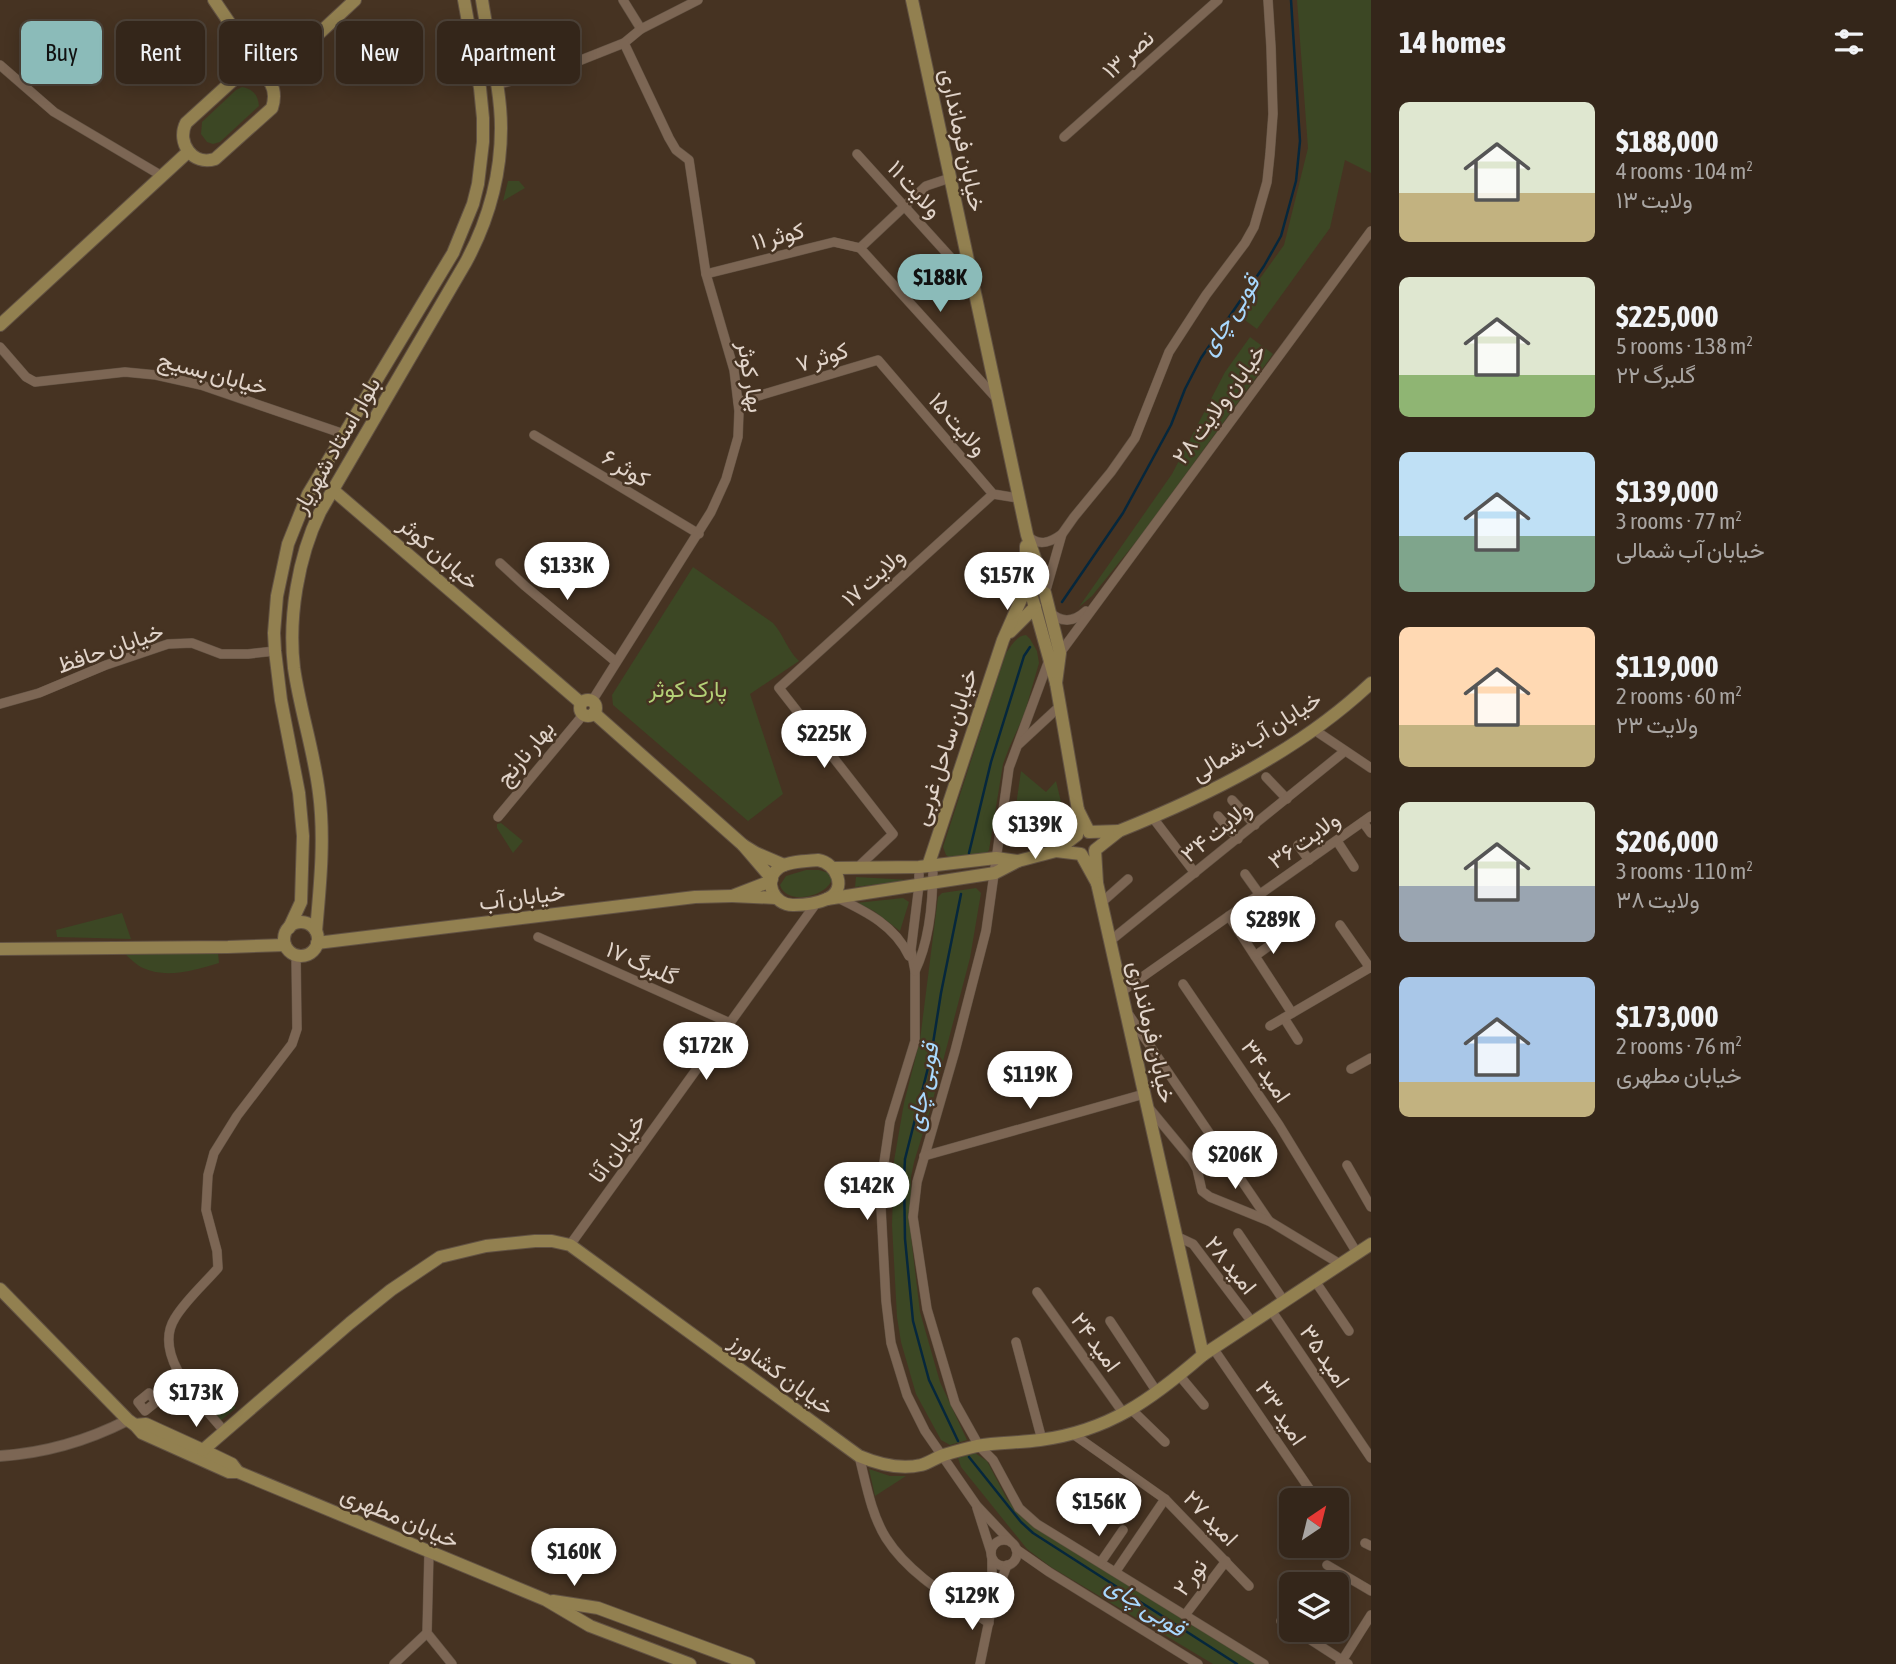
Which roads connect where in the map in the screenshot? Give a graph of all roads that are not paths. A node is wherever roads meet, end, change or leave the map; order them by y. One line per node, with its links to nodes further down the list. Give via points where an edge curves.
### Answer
1 (214, 0): 10 (main road)
2 (355, 0): 11 (main road)
3 (464, 0): 18 (main road, بلوار استاد شهریار)
4 (482, 0): 17 (main road, بلوار استاد شهریار)
5 (623, 0): 12 (street)
6 (698, 0): 12 (street)
7 (912, 0): 23 (main road, خیابان فرمانداری)
8 (1218, 0): 19 (street, نصر ۱۳)
9 (1268, 0): 42 (street, via 1270,155 1254,227 1169,352 1135,438)
10 (228, 21)
11 (322, 29)
12 (641, 29): 13 (street)
13 (624, 43): 17 (street, via 566,66); 27 (street, بهار کوثر, via 668,138 690,160)
14 (0, 65): 22 (street, via 54,112)
15 (228, 84): 20 (main road, via 186,123 182,140)
16 (270, 84): 20 (main road, via 272,108 215,159 198,159)
17 (496, 85): 18 (street); 33 (main road, بلوار استاد شهریار, via 501,128 486,218 475,246)
18 (480, 88): 32 (main road, بلوار استاد شهریار, via 483,142 469,216 453,254)
19 (1063, 137)
20 (188, 152): 22 (main road)
21 (858, 154): 24 (street, ولایت ۱۱)
22 (162, 176): 29 (main road)
23 (950, 178): 24 (street, via 926,186); 28 (main road, خیابان فرمانداری)
24 (905, 206): 26 (street); 28 (street, ولایت ۱۱)
25 (1371, 231): 46 (street, خیابان ولایت ۲۸)
26 (860, 248): 27 (street, کوثر ۱۱, via 834,242); 34 (street)
27 (706, 274): 35 (street, بهار کوثر, via 731,356)
28 (972, 281): 34 (main road, خیابان فرمانداری)
29 (0, 325)
30 (0, 347): 36 (street, خیابان بسیج, via 36,382 125,373 156,375 201,385)
31 (878, 360): 35 (street, کوثر ۷); 39 (street, ولایت ۱۵)
32 (381, 373): 33 (street); 36 (main road, بلوار استاد شهریار)
33 (397, 382): 38 (main road, بلوار استاد شهریار)
34 (998, 400): 40 (main road, خیابان فرمانداری)
35 (738, 402): 41 (street, بهار کوثر, via 735,452)
36 (344, 434): 50 (main road, بلوار استاد شهریار, via 308,495 288,544 276,606)
37 (534, 435): 41 (street, کوثر ۶)
38 (333, 490): 49 (main road, بلوار استاد شهریار, via 303,555); 56 (main road, خیابان کوثر)
39 (993, 494): 40 (street); 86 (street, ولایت ۱۷, via 779,688 893,834)
40 (1018, 498): 43 (main road, خیابان فرمانداری)
41 (699, 534): 52 (street, بهار کوثر)
42 (1062, 534): 43 (street, via 1040,543); 45 (street)
43 (1027, 535): 45 (main road, خیابان فرمانداری)
44 (500, 563): 52 (street)
45 (1036, 592): 47 (main road, خیابان فرمانداری); 48 (main road, خیابان ساحل غربی); 48 (main road, خیابان ساحل غربی); 51 (main road, خیابان فرمانداری)
46 (1097, 601): 47 (street, خیابان ولایت ۲۸, via 1070,620 1058,619); 51 (street, خیابان ولایت ۲۸)
47 (1049, 611): 51 (main road, خیابان فرمانداری)
48 (1003, 640): 83 (main road, خیابان ساحل غربی)
49 (293, 647): 50 (street); 103 (main road, بلوار استاد شهریار, via 319,793 322,840)
50 (275, 651): 54 (street, خیابان حافظ, via 221,654 192,643 168,645); 102 (main road, بلوار استاد شهریار, via 303,836 301,902)
51 (1055, 656): 55 (main road, خیابان فرمانداری); 58 (street, خیابان ولایت ۲۸)
52 (616, 662): 56 (street, بهار کوثر)
53 (1371, 682): 57 (main road, خیابان آب شمالی)
54 (0, 704)
55 (1060, 706): 58 (street); 70 (main road, خیابان فرمانداری)
56 (588, 708): 65 (street, بهار نارنج); 74 (main road, خیابان کوثر)
57 (1313, 729): 59 (street); 66 (main road, خیابان آب شمالی, via 1255,767)
58 (1017, 745): 79 (street, خیابان ولایت ۲۸, via 1009,768)
59 (1345, 751): 60 (street); 62 (street, ولایت ۳۴)
60 (1371, 768)
61 (1266, 776): 62 (street)
62 (1287, 799): 68 (street, ولایت ۳۴)
63 (1232, 800): 68 (street)
64 (1218, 816): 72 (street)
65 (498, 817)
66 (1153, 818): 69 (main road, خیابان آب شمالی); 88 (street)
67 (1367, 819): 71 (street); 73 (street, ولایت ۳۶)
68 (1255, 825): 72 (street, ولایت ۳۴)
69 (1119, 831): 70 (main road, خیابان آب شمالی); 76 (main road, خیابان آب شمالی)
70 (1083, 834): 76 (main road, via 1094,835); 77 (main road); 78 (main road, via 1074,846)
71 (1371, 834)
72 (1238, 839): 88 (street, ولایت ۳۴)
73 (1336, 841): 80 (street, ولایت ۳۶); 84 (street)
74 (743, 845): 82 (main road, خیابان کوثر); 91 (main road, خیابان کوثر)
75 (1298, 845): 80 (street)
76 (1095, 850): 78 (main road); 92 (main road, خیابان فرمانداری)
77 (1056, 851): 78 (main road); 81 (main road)
78 (1081, 855): 92 (main road, خیابان فرمانداری)
79 (996, 858): 81 (main road); 83 (main road); 87 (street, خیابان ولایت ۲۸)
80 (1309, 860): 95 (street, ولایت ۳۶)
81 (1018, 861): 87 (main road)
82 (784, 865): 85 (main road, via 818,860); 91 (main road)
83 (927, 866): 86 (main road); 93 (street); 94 (street)
84 (1354, 867)
85 (835, 868): 86 (main road); 98 (main road, via 839,882)
86 (857, 868)
87 (995, 873): 93 (main road); 123 (street, خیابان ولایت ۲۸, via 986,930)
88 (1195, 873): 106 (street, ولایت ۳۴)
89 (1245, 874): 95 (street)
90 (1128, 879): 99 (street)
91 (771, 880): 96 (main road, خیابان آب); 97 (main road)
92 (1097, 883): 99 (main road, خیابان فرمانداری)
93 (933, 884): 94 (main road); 112 (street, via 923,954)
94 (919, 885): 98 (main road); 112 (street, via 911,950)
95 (1260, 895): 100 (street, ولایت ۳۶)
96 (733, 896): 97 (main road, خیابان آب); 103 (main road, خیابان آب)
97 (776, 898): 98 (main road, via 787,905)
98 (827, 899): 112 (street, via 871,916 891,930); 117 (street, خیابان آنا)
99 (1101, 903): 106 (main road, خیابان فرمانداری)
100 (1229, 916): 110 (street); 114 (street, ولایت ۳۶)
101 (1340, 925): 111 (street)
102 (289, 928): 103 (main road, via 303,923 312,927); 107 (main road)
103 (316, 937): 109 (main road, via 312,952)
104 (538, 937): 117 (street, گلبرگ ۱۷)
105 (1280, 938): 110 (street)
106 (1110, 941): 114 (main road, خیابان فرمانداری)
107 (285, 945): 108 (main road); 109 (main road)
108 (0, 949)
109 (296, 956): 144 (street, via 297,1029 292,1044 236,1116 211,1161 206,1210 218,1268 174,1318 170,1330 171,1354)
110 (1255, 956): 116 (street)
111 (1370, 968): 116 (street)
112 (915, 971): 156 (street, via 915,1041 890,1122 882,1176 886,1301 891,1343 907,1395)
113 (1183, 984): 131 (street, امید ۳۴, via 1279,1125)
114 (1121, 992): 115 (main road, خیابان فرمانداری)
115 (1126, 1011): 122 (main road, خیابان فرمانداری); 126 (street)
116 (1288, 1015): 118 (street); 119 (street)
117 (730, 1023): 130 (street, خیابان آنا)
118 (1270, 1026)
119 (1298, 1040)
120 (1371, 1058): 121 (street)
121 (1352, 1069)
122 (1145, 1099): 123 (street); 126 (street, via 1192,1160 1202,1191); 128 (main road, خیابان فرمانداری)
123 (925, 1156): 154 (street, خیابان ولایت ۲۸, via 913,1217 927,1309 955,1403)
124 (1347, 1166): 125 (street)
125 (1371, 1207)
126 (1269, 1221): 132 (street)
127 (1238, 1233): 136 (street)
128 (1176, 1236): 139 (street, امید ۲۸, via 1193,1244); 142 (main road, خیابان فرمانداری)
129 (1371, 1244): 131 (main road, خیابان کشاورز)
130 (570, 1245): 150 (main road, خیابان کشاورز, via 535,1241 440,1257 349,1323); 158 (main road, خیابان کشاورز)
131 (1357, 1253): 132 (main road, خیابان کشاورز)
132 (1340, 1264): 133 (main road, خیابان کشاورز)
133 (1315, 1281): 136 (main road, خیابان کشاورز); 140 (street)
134 (0, 1289): 149 (main road, خیابان مطهری)
135 (1037, 1292): 148 (street, امید ۲۴)
136 (1284, 1301): 137 (main road, خیابان کشاورز)
137 (1271, 1310): 139 (main road, خیابان کشاورز); 159 (street, امید ۳۵)
138 (1110, 1321): 145 (street)
139 (1252, 1322): 142 (main road, خیابان کشاورز)
140 (1349, 1331)
141 (1016, 1342): 152 (street)
142 (1208, 1351): 143 (main road, خیابان کشاورز); 161 (street, امید ۳۳)
143 (1180, 1375): 145 (main road, خیابان کشاورز); 147 (street)
144 (184, 1382): 146 (street); 150 (street)
145 (1157, 1392): 148 (main road, خیابان کشاورز)
146 (156, 1402)
147 (1204, 1405)
148 (1128, 1412): 151 (main road, خیابان کشاورز); 153 (street, امید ۲۴)
149 (132, 1422): 155 (main road, خیابان مطهری); 157 (street, via 80,1442); 160 (main road, خیابان مطهری, via 142,1433)
150 (224, 1431): 155 (main road, خیابان کشاورز)
151 (1073, 1434): 152 (main road, خیابان کشاورز); 162 (street, امید ۲۷)
152 (1042, 1440): 154 (main road, خیابان کشاورز)
153 (1165, 1441)
154 (979, 1446): 156 (main road, خیابان کشاورز); 169 (street, خیابان ولایت ۲۸, via 993,1460 1019,1508)
155 (203, 1450): 160 (main road, خیابان مطهری, via 232,1464)
156 (943, 1455): 158 (main road, خیابان کشاورز, via 906,1467); 163 (street)
157 (0, 1456)
158 (859, 1456): 180 (street, via 885,1536 903,1560)
159 (1371, 1458)
160 (237, 1472): 166 (main road, خیابان مطهری)
161 (1308, 1488)
162 (1166, 1499): 168 (street, امید ۲۷); 172 (street)
163 (977, 1506): 165 (street); 167 (street)
164 (1122, 1530): 169 (street)
165 (1014, 1545): 167 (street, via 1004,1539 996,1542); 170 (street, via 1017,1553); 190 (street, via 1049,1572)
166 (429, 1552): 175 (main road, خیابان مطهری); 182 (street)
167 (992, 1555): 170 (street, via 1000,1565); 176 (street)
168 (1226, 1561): 173 (street, امید ۲۷); 178 (street, نور ۲)
169 (1101, 1562): 172 (street, خیابان ولایت ۲۸)
170 (1007, 1565): 176 (street)
171 (1327, 1565): 174 (street)
172 (1115, 1572): 178 (street, خیابان ولایت ۲۸)
173 (1249, 1586)
174 (1371, 1591)
175 (546, 1601): 177 (main road); 181 (main road)
176 (992, 1606): 180 (street)
177 (608, 1611): 181 (main road, via 595,1619); 188 (main road)
178 (1185, 1615): 191 (street, خیابان ولایت ۲۸)
179 (1371, 1615): 184 (street)
180 (989, 1623): 189 (street)
181 (601, 1630): 187 (main road)
182 (428, 1633): 185 (street); 186 (street)
183 (1313, 1642): 184 (street)
184 (1343, 1663)
185 (394, 1664)
186 (452, 1664)
187 (690, 1664)
188 (749, 1664)
189 (981, 1664)
190 (1198, 1664)
191 (1264, 1664)

